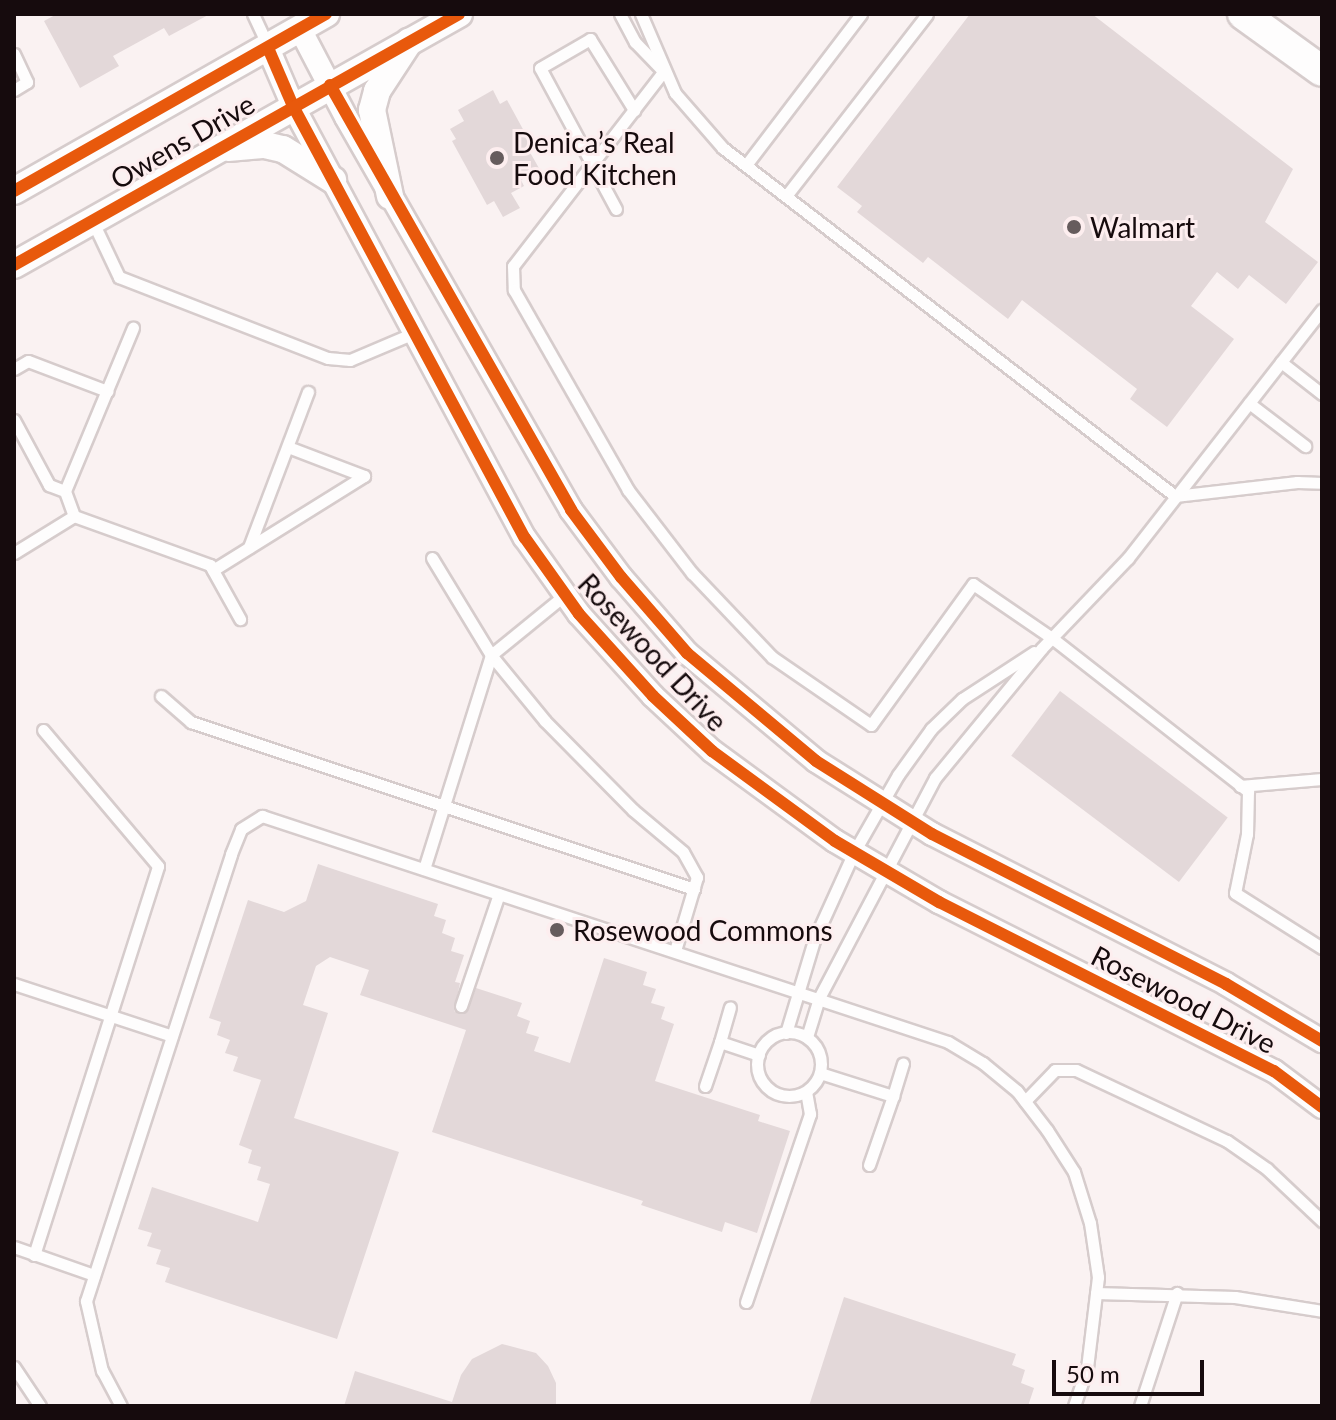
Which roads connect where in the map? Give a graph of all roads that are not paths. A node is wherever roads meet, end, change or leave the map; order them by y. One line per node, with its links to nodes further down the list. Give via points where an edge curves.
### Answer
1 (253, 14): 11 (lane)
2 (326, 14): 9 (street, Owens Drive)
3 (459, 14): 10 (street, Owens Drive)
4 (620, 14): 14 (lane, via 640,50)
5 (641, 14): 14 (lane)
6 (861, 14): 20 (lane)
7 (927, 14): 25 (lane)
8 (1243, 14): 13 (main road)
9 (295, 21): 11 (street, Owens Drive); 15 (street, Rosewood Drive)
10 (409, 42): 15 (street, Owens Drive); 24 (street, via 377,91 372,110)
11 (268, 48): 17 (street, Rosewood Drive); 23 (street, Owens Drive)
12 (14, 54): 16 (lane, via 27,82)
13 (1322, 71)
14 (663, 72): 18 (lane); 20 (lane, via 696,121)
15 (330, 85): 17 (street, Owens Drive); 24 (street, Rosewood Drive)
16 (14, 90)
17 (293, 106): 19 (street, Owens Drive); 22 (street, Rosewood Drive)
18 (634, 110): 21 (lane); 21 (lane, via 590,39 540,68)
19 (216, 149): 22 (street, via 283,149); 27 (street, Owens Drive)
20 (746, 165): 25 (lane)
21 (590, 167): 26 (lane); 51 (lane, via 513,266 514,290 628,490 692,573 772,657 871,725 973,584)
22 (333, 180): 31 (street, Rosewood Drive)
23 (14, 191)
24 (390, 196): 58 (street, Rosewood Drive, via 571,510 621,577 687,653 748,707 816,761)
25 (786, 196): 43 (lane)
26 (616, 209)
27 (92, 220): 28 (street, Owens Drive); 31 (lane, via 119,277 328,358 350,360)
28 (14, 265)
29 (1320, 316): 32 (lane)
30 (133, 328): 34 (lane)
31 (414, 333): 49 (street, Rosewood Drive, via 525,538)
32 (1281, 362): 36 (lane); 37 (lane)
33 (14, 369): 34 (lane, via 28,361)
34 (107, 391): 42 (lane)
35 (308, 392): 40 (lane)
36 (1322, 394)
37 (1249, 403): 39 (lane); 43 (lane)
38 (14, 420): 42 (lane, via 49,485)
39 (1305, 446)
40 (288, 447): 45 (lane); 45 (lane, via 364,476)
41 (1322, 483): 43 (lane)
42 (65, 491): 44 (lane)
43 (1175, 496): 51 (lane, via 1108,581)
44 (74, 516): 46 (lane); 48 (lane)
45 (249, 548): 48 (lane)
46 (14, 553)
47 (432, 558): 53 (lane)
48 (213, 570): 50 (lane)
49 (566, 594): 53 (lane); 61 (street, Rosewood Drive, via 609,649 712,751)
50 (240, 619)
51 (1052, 638): 52 (lane); 57 (lane)
52 (1042, 648): 58 (lane, via 962,699 931,729); 60 (lane, via 958,747)
53 (491, 655): 59 (lane); 64 (lane, via 545,721 683,852 697,877)
54 (161, 696): 59 (lane, via 191,722)
55 (43, 730): 73 (lane, via 158,866)
56 (1322, 779): 57 (lane)
57 (1240, 786): 66 (lane, via 1248,791 1247,834 1235,893)
58 (883, 803): 60 (street, Rosewood Drive); 61 (lane)
59 (443, 808): 62 (lane); 64 (lane)
60 (912, 821): 63 (lane); 77 (street, Rosewood Drive, via 1226,984)
61 (854, 852): 63 (street, Rosewood Drive); 69 (lane, via 814,940)
62 (424, 869): 65 (lane); 75 (lane, via 262,816 241,829)
63 (885, 872): 70 (lane); 86 (street, Rosewood Drive, via 1274,1071)
64 (694, 889): 67 (lane)
65 (499, 894): 67 (lane); 71 (lane)
66 (1322, 948)
67 (675, 951): 69 (lane)
68 (14, 984): 73 (lane)
69 (800, 992): 70 (lane); 74 (lane)
70 (819, 998): 76 (lane); 85 (lane, via 948,1042 983,1063)
71 (461, 1006)
72 (730, 1007): 78 (lane)
73 (111, 1016): 75 (lane); 90 (lane)
74 (786, 1033): 76 (lane); 79 (lane, via 770,1039)
75 (172, 1036): 91 (lane)
76 (807, 1037): 81 (lane, via 821,1059)
77 (1322, 1041)
78 (720, 1042): 79 (lane); 82 (lane)
79 (759, 1055): 83 (lane, via 759,1072 772,1091 783,1096)
80 (903, 1063): 84 (lane)
81 (820, 1073): 83 (lane); 84 (lane)
82 (705, 1086)
83 (806, 1092): 94 (lane, via 810,1114)
84 (893, 1096): 87 (lane)
85 (1025, 1101): 88 (lane, via 1055,1070 1076,1070 1227,1141 1267,1169); 92 (lane, via 1074,1172 1090,1223)
86 (1318, 1101)
87 (869, 1165)
88 (1322, 1221)
89 (14, 1247): 90 (lane)
90 (34, 1255): 91 (lane)
91 (94, 1275): 98 (lane, via 86,1301 102,1371)
92 (1096, 1293): 93 (lane); 99 (lane, via 1087,1368)
93 (1177, 1293): 95 (lane); 100 (lane)
94 (746, 1302)
95 (1322, 1311)
96 (14, 1367): 97 (lane)
97 (40, 1406)
98 (121, 1406)
99 (1074, 1406)
100 (1140, 1406)

